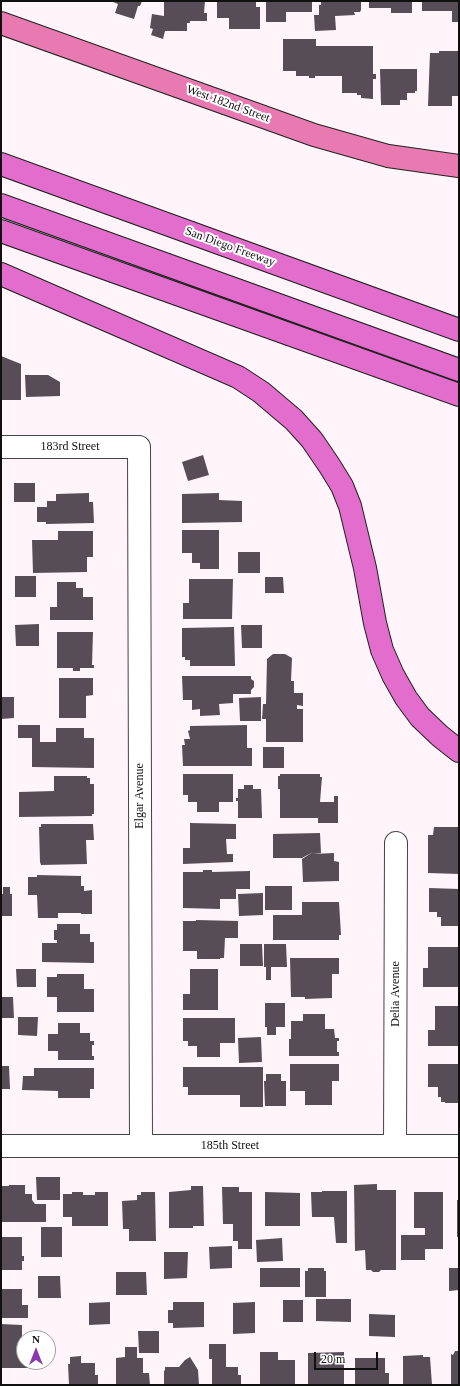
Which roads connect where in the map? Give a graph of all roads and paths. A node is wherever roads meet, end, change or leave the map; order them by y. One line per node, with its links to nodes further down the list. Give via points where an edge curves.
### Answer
1 (1, 23): 3 (main road, West 182nd Street, via 314,135 388,156)
2 (1, 164): 8 (highway, San Diego Freeway)
3 (459, 166)
4 (1, 190): 9 (highway)
5 (1, 205): 10 (highway)
6 (1, 231): 11 (highway)
7 (1, 274): 14 (highway, via 238,377 261,392 294,420 330,465 350,506 375,623 382,650 393,674 420,717)
8 (459, 330)
9 (459, 354)
10 (459, 370)
11 (459, 395)
12 (1, 447): 13 (street, 183rd Street)
13 (140, 447): 17 (street, Elgar Avenue)
14 (459, 751)
15 (396, 843): 18 (street, Delia Avenue)
16 (1, 1146): 17 (street, 185th Street)
17 (141, 1146): 18 (street, 185th Street)
18 (395, 1146): 19 (street, 185th Street)
19 (459, 1146)

